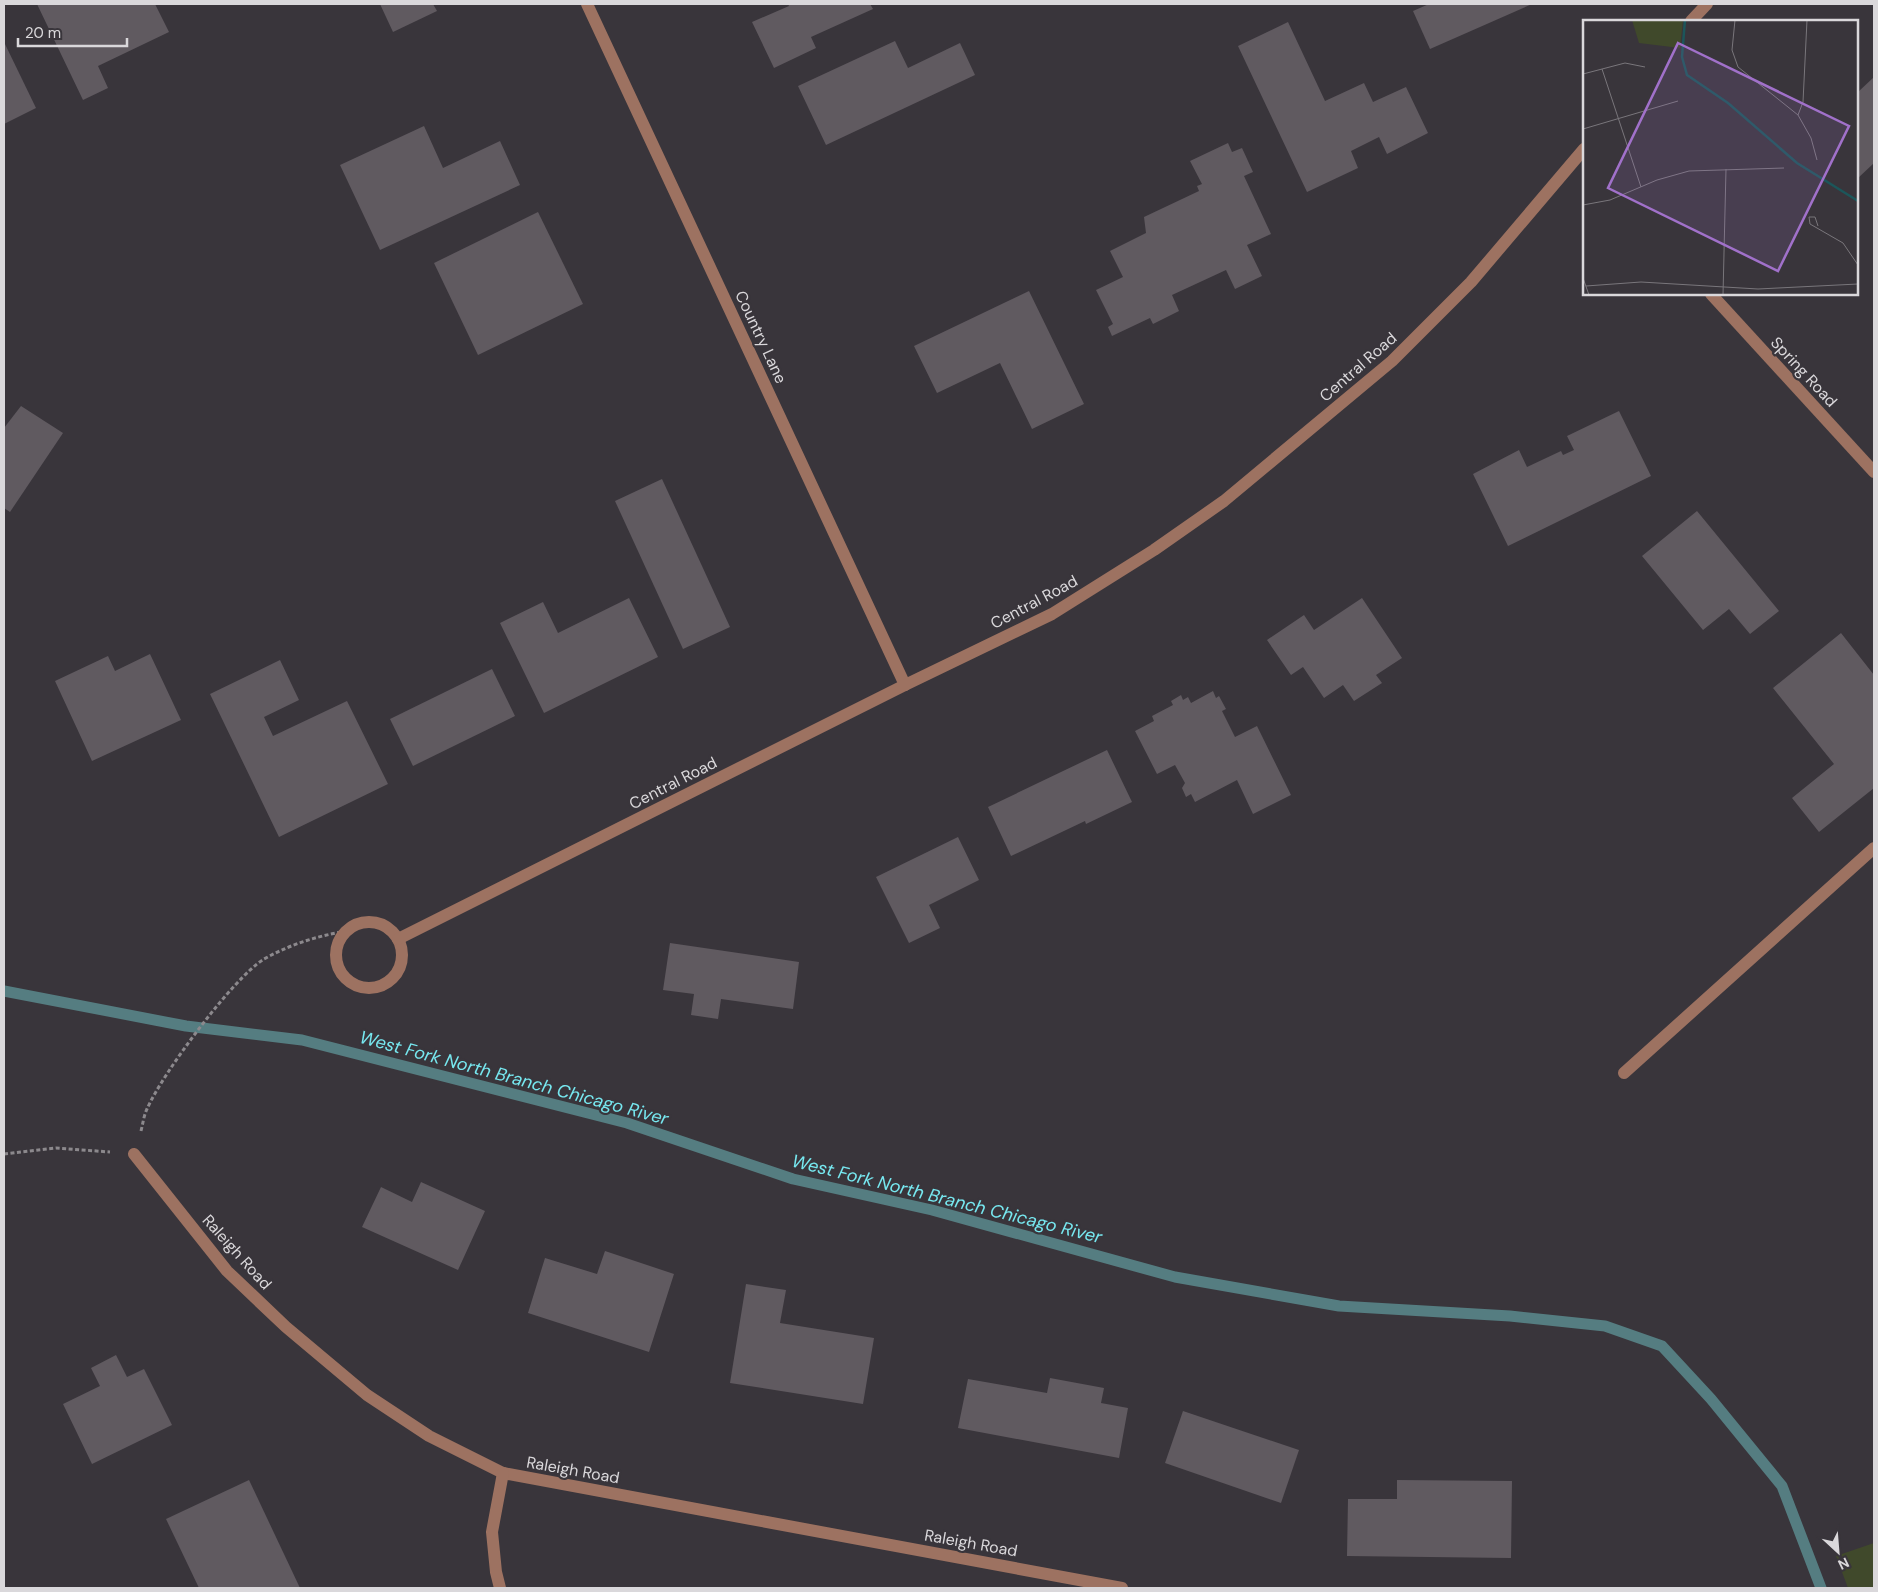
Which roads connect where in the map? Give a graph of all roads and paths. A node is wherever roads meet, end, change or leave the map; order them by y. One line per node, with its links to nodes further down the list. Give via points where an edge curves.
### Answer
1 (587, 4): 7 (street, Country Lane)
2 (1707, 4): 3 (street)
3 (1692, 20)
4 (1583, 153): 7 (street, Central Road, via 1471,282 1392,361 1224,501 1154,550 1052,614)
5 (1711, 295): 6 (street, Spring Road)
6 (1874, 472)
7 (905, 684): 10 (street, Central Road)
8 (1874, 848): 11 (street)
9 (347, 931): 10 (street, via 364,922 374,922 392,931); 10 (street, via 337,951 341,972 349,981 370,988 391,980 398,971 402,960); 13 (path, via 296,943 263,960 240,978 168,1072 147,1109)
10 (398, 939)
11 (1624, 1074)
12 (4, 1154): 13 (path, via 56,1148)
13 (134, 1154): 14 (street, Raleigh Road, via 227,1271 286,1327 367,1395 429,1436)
14 (504, 1473): 15 (street, via 492,1532); 16 (street, Raleigh Road)
15 (500, 1588)
16 (1122, 1588)

